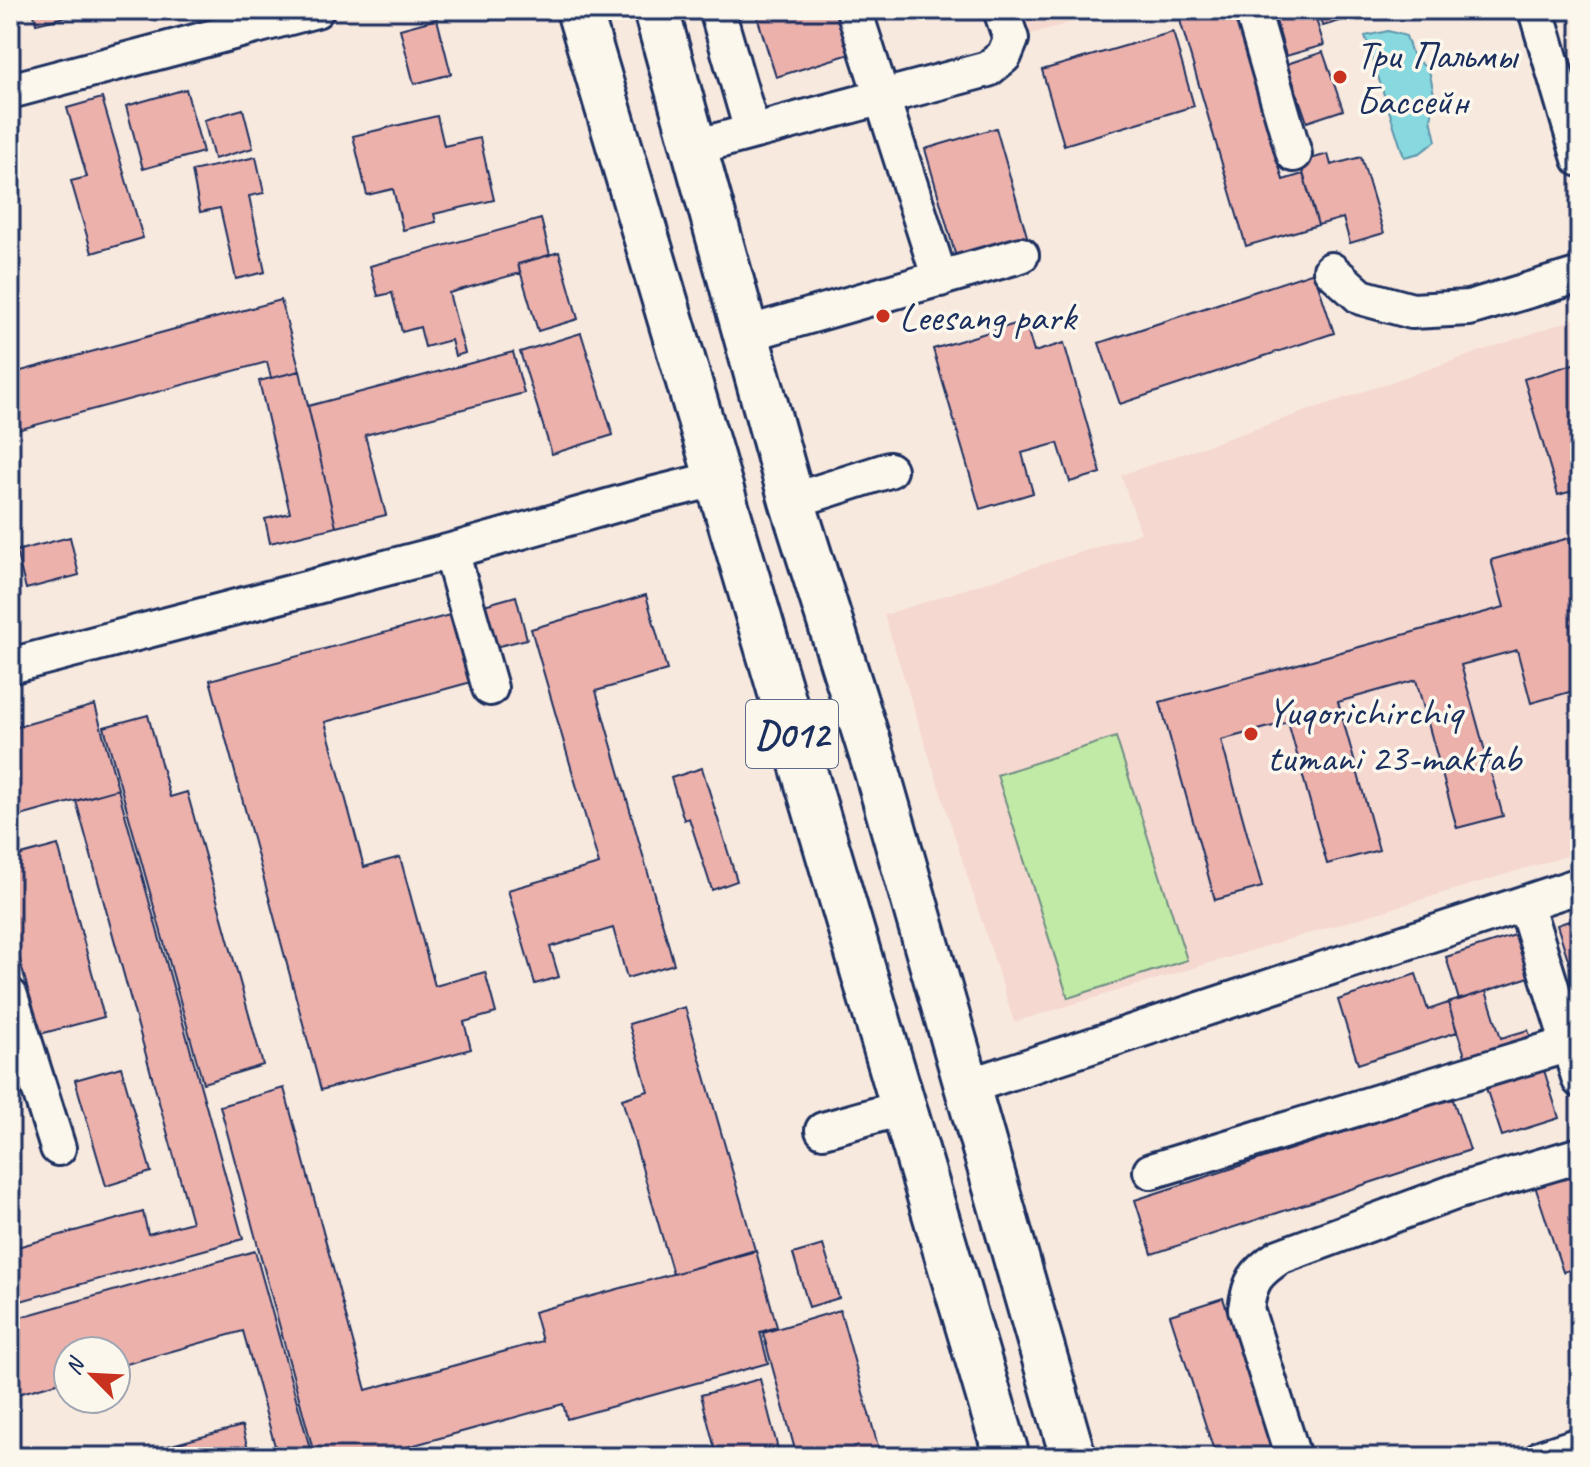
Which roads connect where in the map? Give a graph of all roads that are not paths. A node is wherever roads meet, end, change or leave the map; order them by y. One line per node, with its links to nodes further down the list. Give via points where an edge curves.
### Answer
1 (316, 10): 9 (street)
2 (579, 10): 22 (highway, D012)
3 (656, 10): 13 (highway, D012)
4 (717, 10): 12 (street)
5 (854, 10): 11 (street)
6 (1001, 10): 11 (street, via 1011,39 1004,56 988,69)
7 (1254, 10): 14 (street)
8 (1536, 10): 15 (street)
9 (248, 19): 10 (street)
10 (10, 91)
11 (880, 97): 12 (street); 19 (street)
12 (752, 131): 13 (street)
13 (695, 147): 20 (highway, D012)
14 (1294, 154)
15 (1580, 159)
16 (1021, 255): 19 (street)
17 (1331, 270): 18 (street, via 1361,297 1412,311 1469,308)
18 (1580, 275)
19 (940, 279): 20 (street)
20 (746, 334): 23 (highway, D012)
21 (889, 470): 23 (street)
22 (716, 479): 24 (street); 33 (highway, D012)
23 (792, 501): 32 (highway, D012, via 877,771)
24 (451, 551): 25 (street); 26 (street)
25 (10, 666)
26 (490, 688)
27 (1580, 885): 28 (street)
28 (1525, 903): 30 (street); 32 (street)
29 (10, 996): 35 (street)
30 (1569, 1044): 31 (street); 37 (street)
31 (1580, 1080)
32 (966, 1087): 33 (highway); 40 (highway, D012)
33 (905, 1107): 34 (street); 39 (highway, D012)
34 (823, 1130)
35 (58, 1148)
36 (1580, 1155): 41 (street, via 1455,1192 1279,1257 1261,1269 1249,1288 1246,1309)
37 (1151, 1171)
38 (1580, 1445): 42 (street)
39 (1007, 1457)
40 (1073, 1457)
41 (1293, 1457)
42 (1543, 1457)

